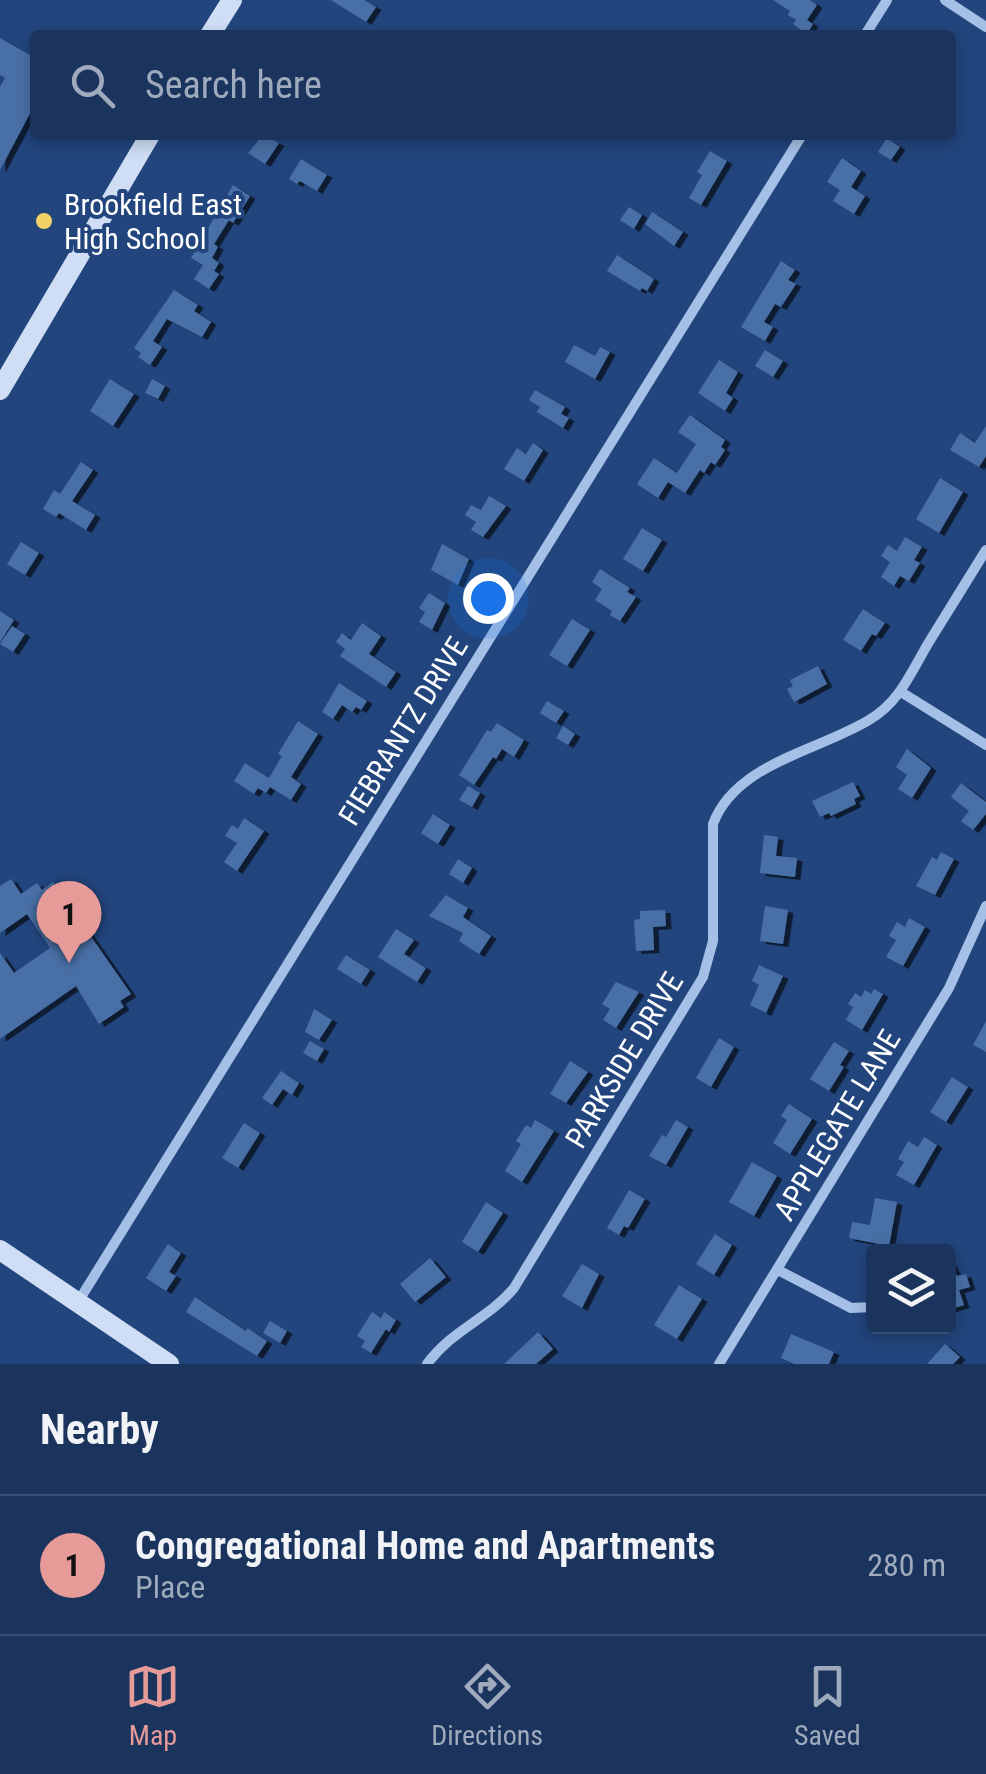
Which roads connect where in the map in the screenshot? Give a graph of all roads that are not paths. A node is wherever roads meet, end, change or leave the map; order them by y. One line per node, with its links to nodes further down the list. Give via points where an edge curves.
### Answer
1 (232, 0): 5 (street)
2 (887, 0): 6 (street)
3 (945, 0): 4 (street)
4 (986, 28)
5 (213, 30)
6 (869, 30)
7 (147, 140): 9 (street)
8 (799, 140): 16 (street, FIEBRANTZ DRIVE)
9 (0, 390)
10 (986, 550): 11 (street, PARKSIDE DRIVE)
11 (901, 692): 12 (street); 19 (street, PARKSIDE DRIVE, via 862,724 739,785 718,811 713,941 703,977 514,1288)
12 (986, 745)
13 (986, 906): 15 (street, APPLEGATE LANE, via 949,988)
14 (0, 1250): 16 (street)
15 (778, 1270): 17 (street, via 851,1308); 20 (street, APPLEGATE LANE)
16 (77, 1302): 18 (street)
17 (866, 1308)
18 (169, 1364)
19 (427, 1364)
20 (719, 1364)

